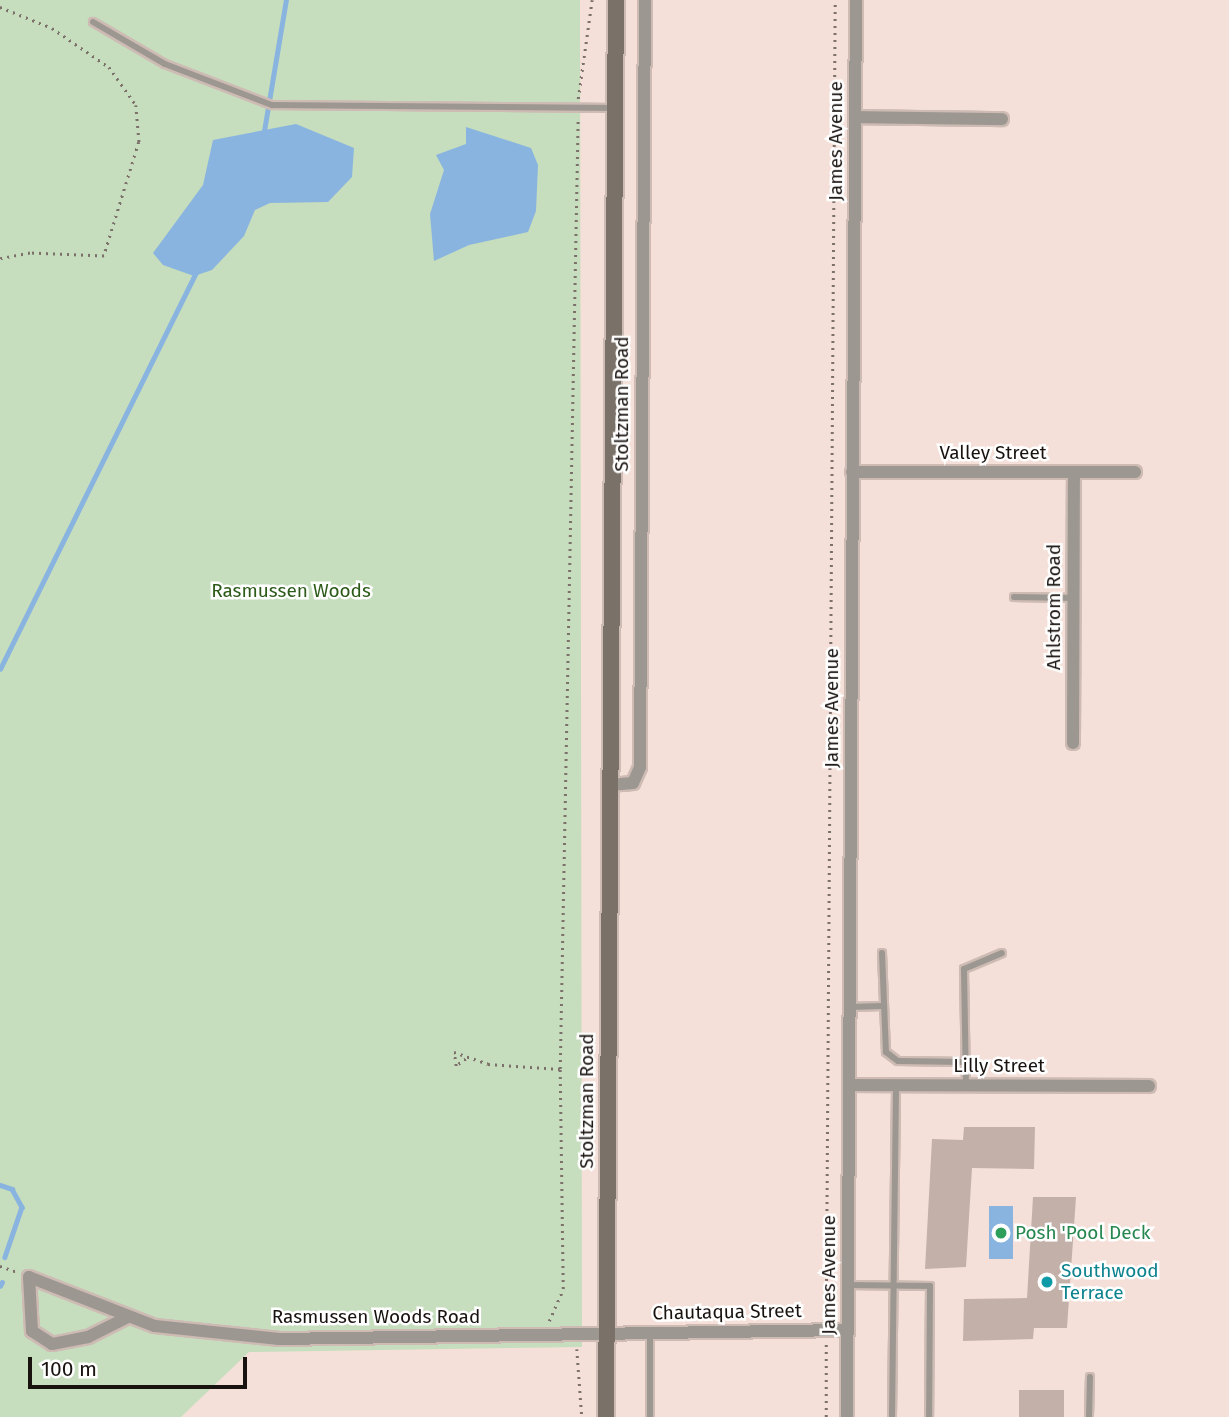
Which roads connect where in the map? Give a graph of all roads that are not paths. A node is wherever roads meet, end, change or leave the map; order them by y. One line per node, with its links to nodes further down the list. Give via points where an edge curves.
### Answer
1 (616, 0): 5 (street, Stoltzman Road)
2 (645, 0): 14 (street, Stoltzman Road, via 640,767 633,783)
3 (856, 0): 6 (street, James Avenue)
4 (93, 22): 5 (lane, via 165,64 272,105)
5 (616, 108): 14 (street, Stoltzman Road)
6 (855, 117): 7 (street); 8 (street, James Avenue)
7 (1002, 119)
8 (852, 472): 9 (street, Valley Street); 18 (street, James Avenue)
9 (1074, 472): 10 (street, Valley Street); 12 (street, Ahlstrom Road)
10 (1135, 472)
11 (1014, 597): 12 (lane)
12 (1074, 598): 13 (street, Ahlstrom Road)
13 (1073, 743)
14 (610, 785): 28 (street, Stoltzman Road)
15 (882, 953): 17 (lane)
16 (1002, 953): 19 (lane, via 964,969)
17 (882, 1006): 18 (lane); 19 (lane, via 891,1057)
18 (850, 1007): 20 (street, James Avenue)
19 (965, 1062): 22 (lane)
20 (849, 1085): 21 (street, Lilly Street); 24 (street, James Avenue)
21 (896, 1085): 22 (street, Lilly Street); 25 (lane)
22 (966, 1085): 23 (street, Lilly Street)
23 (1149, 1086)
24 (848, 1285): 25 (lane); 27 (street, James Avenue)
25 (894, 1286): 34 (lane); 35 (lane, via 930,1286)
26 (128, 1317): 26 (street, Rasmussen Woods Road, via 29,1277 32,1331 52,1344 88,1337); 28 (street, Rasmussen Woods Road, via 155,1326 279,1339)
27 (848, 1330): 29 (street, Chautaqua Street); 33 (street, James Avenue)
28 (607, 1333): 29 (street, Chautaqua Street); 31 (street, Stoltzman Road)
29 (650, 1333): 32 (lane)
30 (1090, 1377): 36 (lane)
31 (606, 1417)
32 (650, 1417)
33 (847, 1417)
34 (892, 1417)
35 (929, 1417)
36 (1089, 1417)

